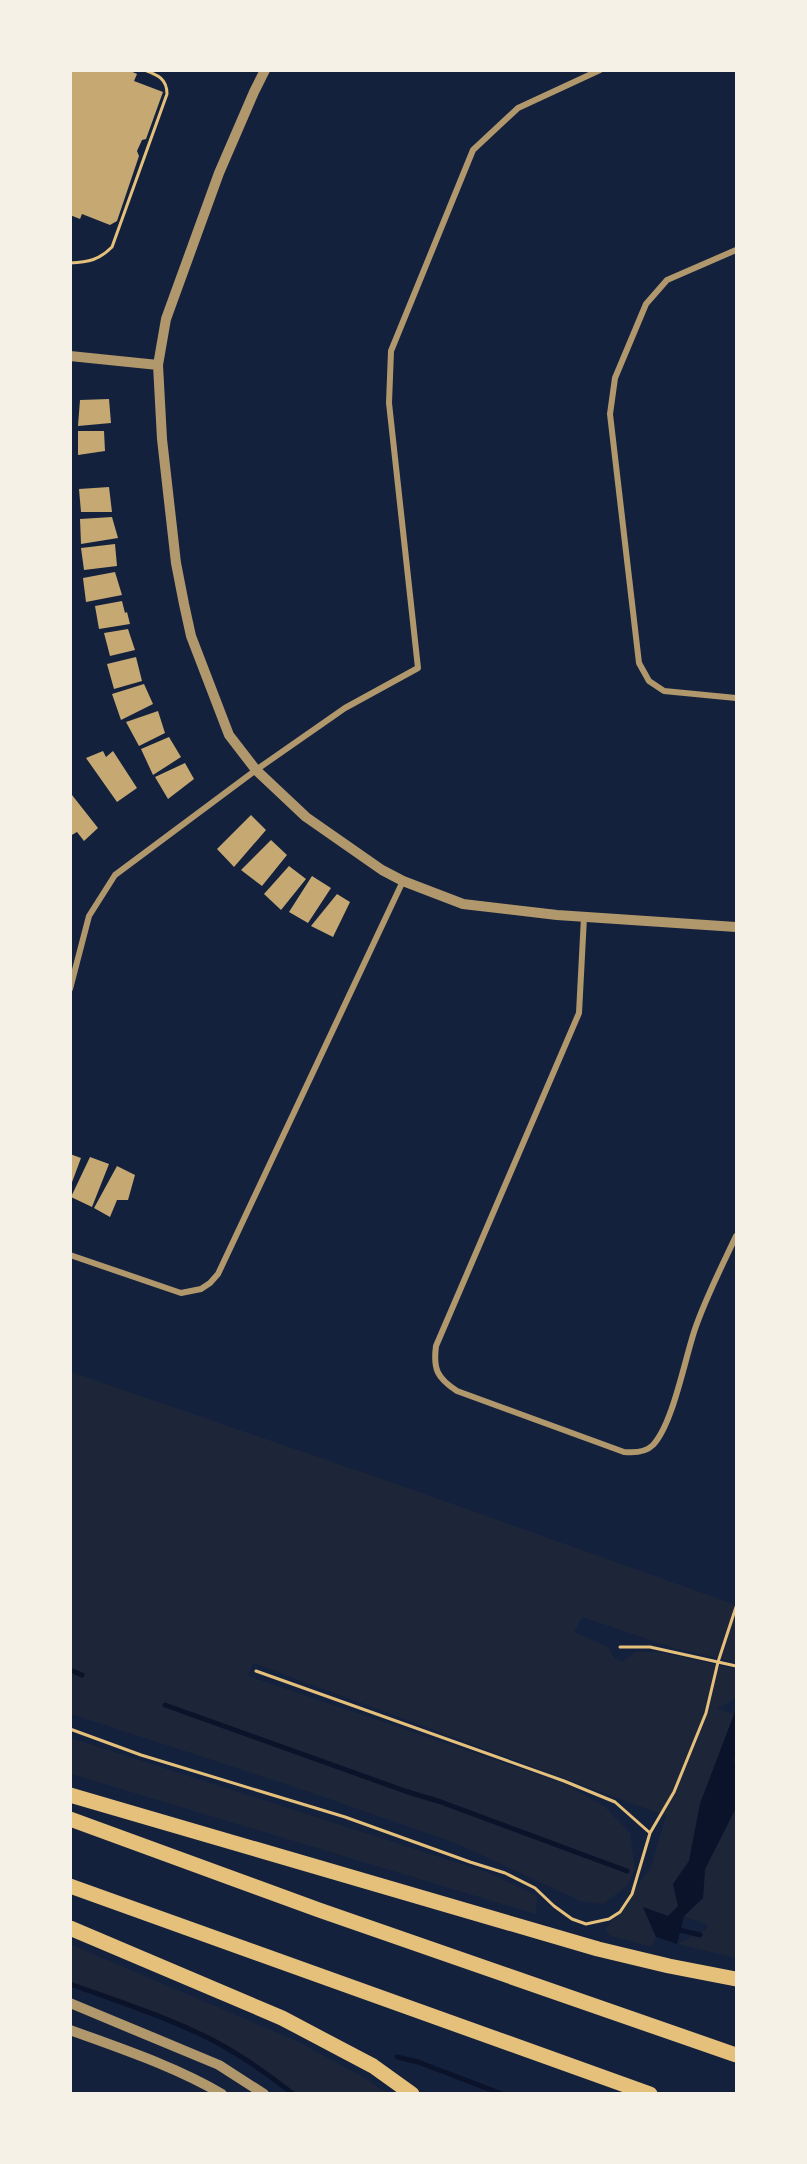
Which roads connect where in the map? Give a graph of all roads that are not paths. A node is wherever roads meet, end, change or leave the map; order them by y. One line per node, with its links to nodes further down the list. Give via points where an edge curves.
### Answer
1 (266, 70): 5 (street, via 219,173 166,319)
2 (600, 70): 7 (street, via 518,108 473,150 391,351 389,403 418,668 345,708)
3 (736, 250): 6 (street, via 667,280 646,304 615,378 610,414 639,663 649,681 664,691)
4 (70, 356): 5 (street)
5 (158, 365): 7 (street, via 176,563 191,636 229,735)
6 (736, 698)
7 (256, 770): 8 (street, via 306,817); 11 (street, via 115,875 89,916)
8 (403, 881): 9 (street, via 463,904); 13 (street, via 218,1274 210,1283 181,1293)
9 (584, 917): 10 (street); 12 (street, via 579,1014 436,1346 437,1372 444,1383 457,1391 624,1452 638,1453 652,1447 668,1419 696,1327)
10 (736, 927)
11 (70, 989)
12 (736, 1236)
13 (70, 1255)
14 (70, 1795): 18 (highway, via 598,1949)
15 (70, 1819): 21 (highway)
16 (70, 1886): 25 (highway)
17 (70, 1928): 24 (highway, via 282,2018 373,2066)
18 (736, 1979)
19 (70, 2003): 23 (street, via 219,2065)
20 (70, 2030): 22 (street, via 165,2065)
21 (736, 2055)
22 (222, 2094)
23 (264, 2094)
24 (412, 2094)
25 (650, 2094)

